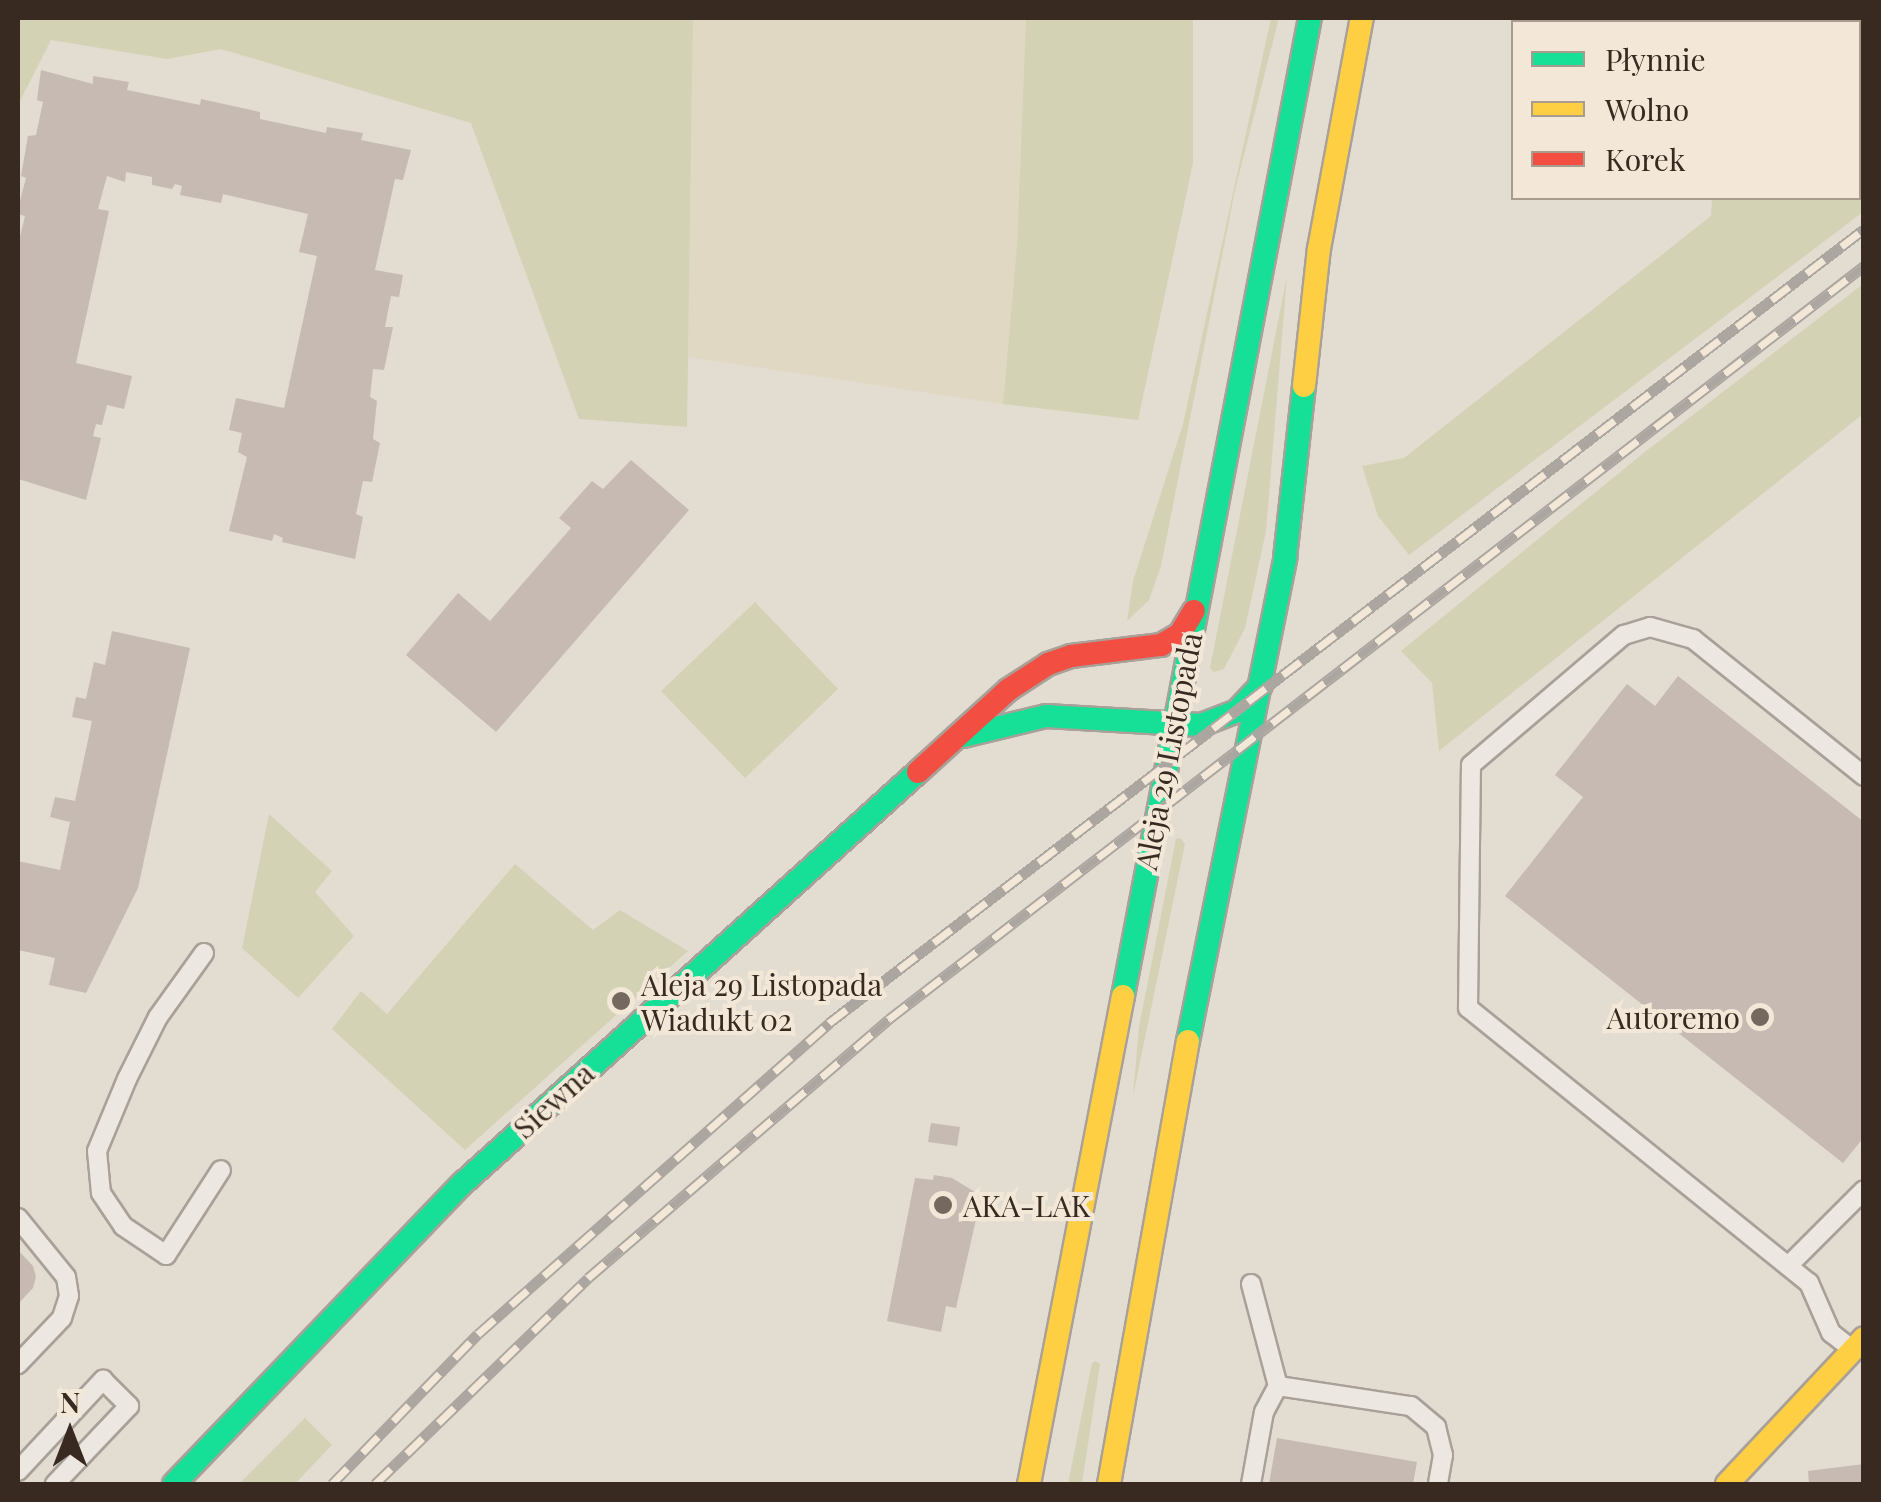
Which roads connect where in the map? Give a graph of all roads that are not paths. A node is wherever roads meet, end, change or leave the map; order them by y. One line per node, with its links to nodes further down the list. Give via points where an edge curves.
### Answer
1 (1310, 18): 3 (main road, Aleja 29 Listopada)
2 (1362, 18): 6 (main road, via 1319,249 1285,558)
3 (1194, 611): 4 (main road, Siewna, via 1173,640); 5 (main road, Aleja 29 Listopada)
4 (1143, 649): 5 (main road, Siewna); 9 (main road, Siewna, via 1048,664)
5 (1184, 666): 7 (main road, Siewna); 8 (main road, Aleja 29 Listopada)
6 (1261, 685): 7 (main road); 11 (main road)
7 (1228, 716): 8 (main road, Siewna, via 1202,726); 11 (main road, Siewna, via 1240,750)
8 (1174, 726): 9 (main road, Siewna, via 1046,716); 24 (main road, Aleja 29 Listopada)
9 (955, 739): 23 (main road, Siewna, via 462,1184)
10 (1864, 776): 16 (lane, via 1693,639 1650,627 1624,635 1472,766 1468,1008)
11 (1240, 788): 25 (main road)
12 (204, 953): 13 (lane, via 158,1017 97,1151 101,1192 123,1226 166,1255)
13 (221, 1170)
14 (1864, 1190): 16 (lane)
15 (18, 1218): 19 (lane, via 66,1277 69,1296 62,1318)
16 (1788, 1266): 18 (lane, via 1809,1283 1831,1333)
17 (1251, 1284): 20 (lane)
18 (1858, 1344): 28 (main road)
19 (18, 1364)
20 (1278, 1386): 26 (lane, via 1264,1412); 27 (lane, via 1411,1406 1436,1427 1443,1455)
21 (18, 1471): 22 (lane, via 102,1380 129,1406)
22 (55, 1484)
23 (174, 1484)
24 (1029, 1484)
25 (1109, 1484)
26 (1251, 1484)
27 (1438, 1484)
28 (1727, 1484)

